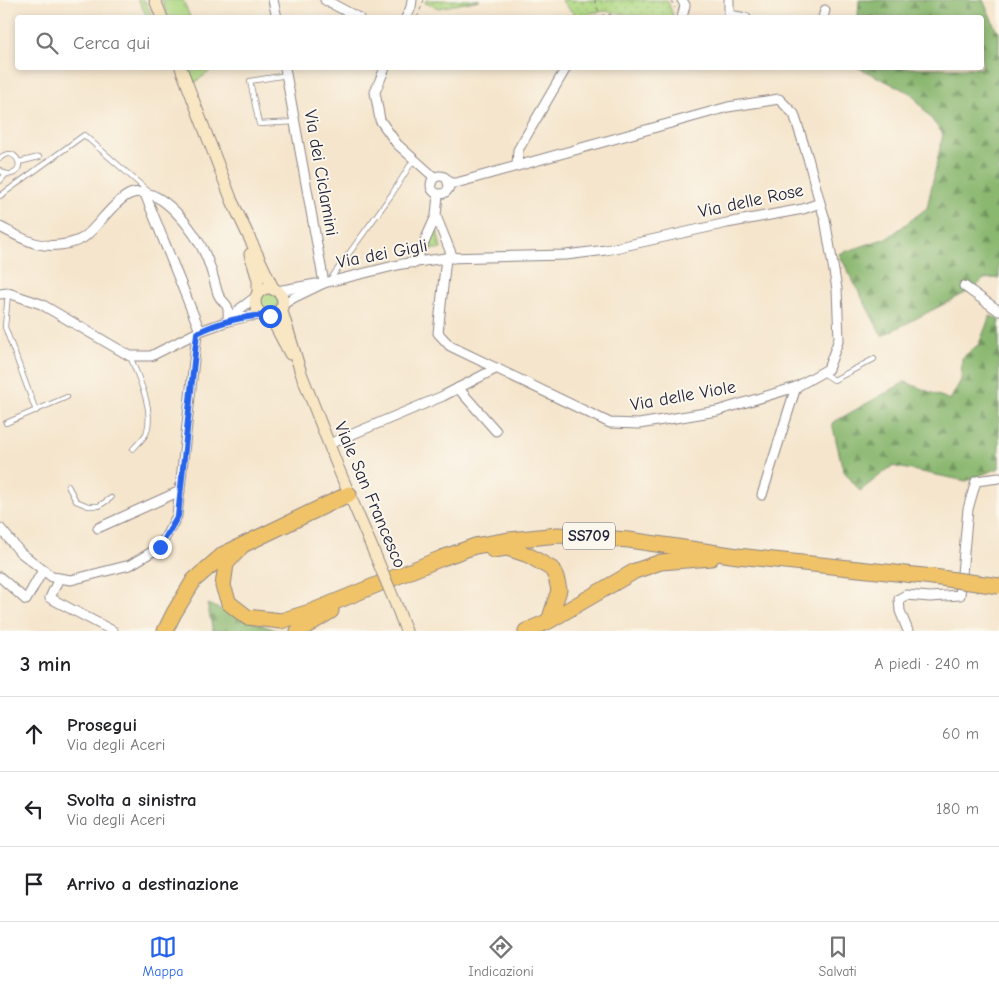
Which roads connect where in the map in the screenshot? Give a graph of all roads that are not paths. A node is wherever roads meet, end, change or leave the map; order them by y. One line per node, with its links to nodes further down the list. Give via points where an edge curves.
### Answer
1 (155, 0): 7 (street)
2 (273, 0): 8 (street)
3 (325, 0): 9 (street)
4 (412, 0): 10 (street)
5 (682, 0): 11 (street, via 685,5)
6 (729, 0): 12 (street)
7 (161, 15)
8 (276, 15)
9 (353, 15)
10 (407, 15)
11 (683, 15)
12 (729, 15)
13 (182, 70): 36 (street)
14 (384, 70): 20 (street, via 375,92 380,120 397,144)
15 (565, 70): 22 (street, via 518,150)
16 (286, 71): 17 (street, Via dei Ciclamini); 17 (lane, via 250,81 259,124)
17 (295, 122): 37 (street, Via dei Ciclamini)
18 (39, 157): 21 (lane)
19 (0, 158): 21 (lane, via 12,154)
20 (414, 159): 25 (street); 37 (lane, via 381,210)
21 (19, 162): 24 (lane, via 16,172)
22 (517, 166): 27 (street, Via delle Rose); 31 (street, Via delle Rose, via 728,107 779,99 794,114)
23 (0, 170): 24 (lane)
24 (6, 174): 26 (lane)
25 (434, 177): 27 (street, via 443,176); 29 (street, via 431,188)
26 (0, 181)
27 (448, 183): 29 (street, via 446,191)
28 (148, 194): 30 (lane, via 84,135); 33 (street, via 130,194 82,238 58,246 38,244); 45 (street, via 162,201 194,234 206,255 220,300 227,307); 47 (street)
29 (438, 194): 32 (street)
30 (0, 196)
31 (820, 203): 34 (street, Via delle Rose, via 606,250 566,255); 51 (street, Via delle Viole, via 837,289 839,340 828,370)
32 (436, 216): 34 (street); 35 (street)
33 (0, 227)
34 (449, 258): 35 (street, Via dei Gigli); 50 (street, Via delle Viole, via 438,333 450,346)
35 (415, 262): 37 (street, Via dei Gigli)
36 (259, 267): 39 (street); 41 (street)
37 (326, 282): 39 (street, Via dei Gigli); 42 (street, Via dei Gigli)
38 (964, 286): 43 (street)
39 (275, 290): 41 (street, via 265,289); 42 (street, via 282,298)
40 (4, 294): 48 (street, via 41,304); 55 (lane, via 5,327)
41 (257, 295): 44 (street, via 256,306); 45 (street)
42 (282, 306): 44 (street, via 277,313); 46 (street, Viale San Francesco)
43 (999, 311)
44 (267, 316): 45 (street); 46 (street, Viale San Francesco)
45 (228, 321): 47 (street)
46 (284, 331): 58 (street, Viale San Francesco)
47 (198, 332): 48 (street, via 151,356); 62 (street)
48 (130, 356): 59 (lane, via 144,391 149,415 147,432)
49 (874, 359): 51 (lane, via 834,380)
50 (497, 368): 52 (street, Via delle Viole, via 610,423 639,424 717,411); 53 (street)
51 (822, 372): 52 (street, Via delle Viole)
52 (796, 387): 64 (street)
53 (458, 388): 57 (street); 58 (street)
54 (68, 397): 55 (lane)
55 (36, 411): 56 (lane)
56 (6, 423)
57 (496, 431)
58 (329, 444): 63 (street, Viale San Francesco)
59 (133, 449)
60 (999, 478): 82 (street, via 976,481 968,509 960,595 906,595 900,599 900,611)
61 (68, 486): 65 (lane, via 76,501 88,506 99,506)
62 (180, 491): 67 (street); 73 (street, via 178,516 160,547 130,565 71,580)
63 (349, 494): 68 (highway); 80 (street, Viale San Francesco, bridge)
64 (762, 495)
65 (111, 498)
66 (0, 528): 71 (street, via 20,552)
67 (98, 528)
68 (241, 547): 75 (highway, via 226,564 224,586 229,603 247,617 281,621); 78 (highway, via 224,554 194,580)
69 (738, 556): 70 (highway, SS709, via 628,540 558,535 475,546); 74 (highway, SS709, bridge); 76 (highway, via 661,562 635,571)
70 (442, 558): 75 (highway, SS709); 76 (highway, via 507,548 528,555 552,569 559,590)
71 (43, 570): 72 (street, via 26,600); 73 (street)
72 (0, 577)
73 (59, 578): 77 (street, via 50,598)
74 (999, 586)
75 (366, 589): 79 (highway, SS709)
76 (549, 621): 81 (highway)
77 (113, 631)
78 (165, 631)
79 (298, 631)
80 (406, 631)
81 (526, 631)
82 (908, 631)

